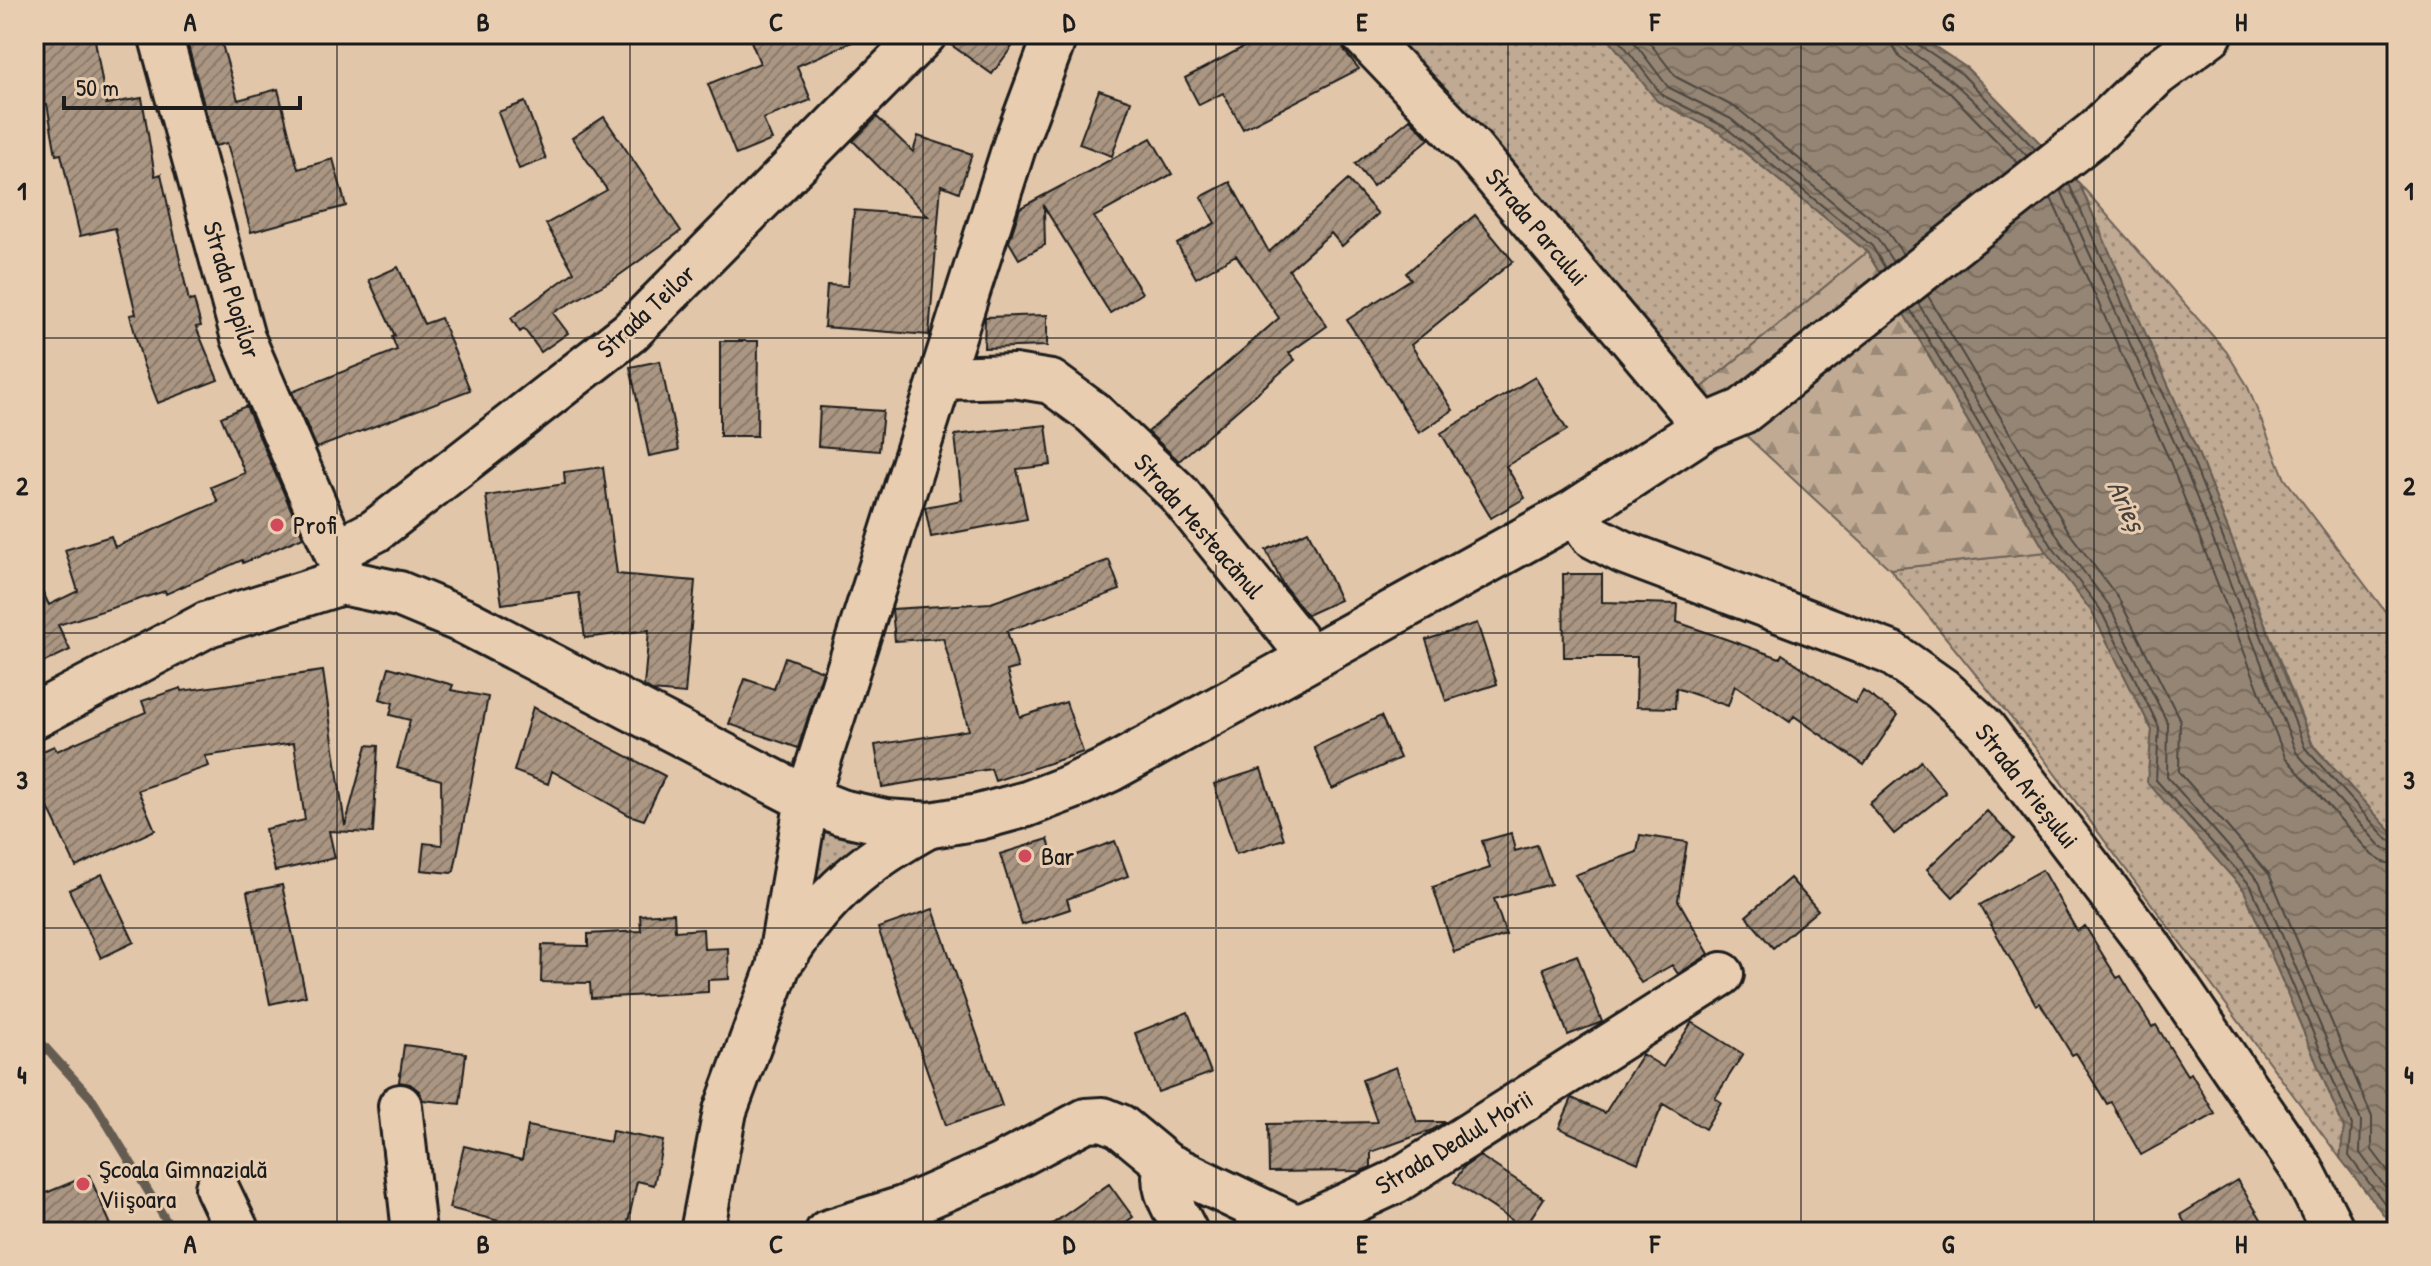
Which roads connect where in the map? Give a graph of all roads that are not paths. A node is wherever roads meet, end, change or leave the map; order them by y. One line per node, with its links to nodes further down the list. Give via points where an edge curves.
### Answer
1 (160, 34): 9 (street, Strada Plopilor, via 243,338)
2 (925, 34): 9 (street, Strada Teilor, via 630,332 375,531)
3 (1056, 34): 6 (street, via 1015,144)
4 (1362, 34): 7 (street, Strada Parcului)
5 (2210, 34): 7 (main road, via 2156,74 2096,132)
6 (941, 378): 10 (street, Strada Mesteacănul, via 1014,376 1051,382 1093,413 1178,493); 12 (street)
7 (1724, 419): 8 (main road)
8 (1575, 512): 10 (main road); 24 (street, Strada Arieșului, via 1592,536 1623,552 1891,653 1984,728 2149,945 2302,1169)
9 (339, 567): 11 (main road, via 208,624); 12 (main road, via 466,622)
10 (1311, 658): 13 (main road, via 1069,788 1015,807)
11 (34, 716)
12 (807, 799): 13 (main road, via 885,822); 14 (street)
13 (931, 825): 14 (street, via 884,850 842,884 806,923)
14 (778, 968): 21 (street, via 725,1111)
15 (1722, 974): 17 (street, Strada Dealul Morii, via 1395,1182 1303,1225)
16 (400, 1106): 20 (street)
17 (1166, 1164): 22 (street, Strada Dealul Morii, via 1120,1126 1086,1120 903,1208); 23 (street, via 1164,1186)
18 (217, 1188): 19 (street)
19 (238, 1232)
20 (414, 1232)
21 (702, 1232)
22 (827, 1232)
23 (1186, 1232)
24 (2334, 1232)

